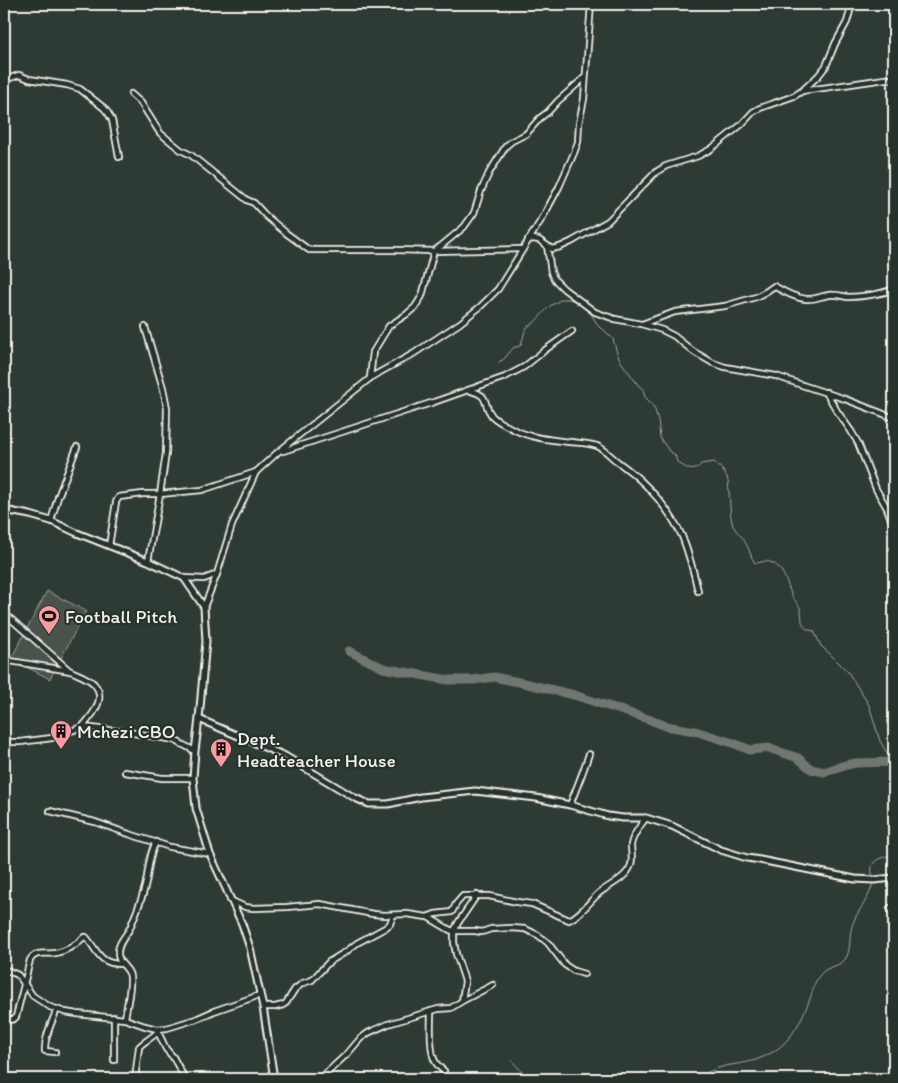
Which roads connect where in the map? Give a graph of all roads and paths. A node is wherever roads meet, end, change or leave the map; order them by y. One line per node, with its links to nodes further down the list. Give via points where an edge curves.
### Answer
1 (591, 4): 4 (street)
2 (852, 4): 6 (street, via 826,66)
3 (4, 76): 8 (street, via 19,75 80,89 108,113)
4 (585, 78): 9 (street, via 578,142 551,202); 12 (street, via 526,134 506,146 489,172 474,213 464,226)
5 (894, 79): 6 (street)
6 (802, 91): 10 (street, via 753,112 711,149 656,172 608,221 560,247 552,249)
7 (131, 94): 12 (street, via 141,103 160,133 254,203 309,250)
8 (119, 157)
9 (528, 240): 10 (street, via 538,240); 11 (street)
10 (547, 246): 14 (street, via 551,272 564,289 595,312)
11 (522, 249): 12 (street); 17 (street, via 498,289 481,306 414,354)
12 (434, 251): 17 (street, via 422,296 407,314 389,326 373,352)
13 (894, 289): 14 (street, via 863,296 825,295 810,300 774,286 756,297 725,306 675,312)
14 (641, 324): 19 (street, via 674,336 713,363 776,376)
15 (145, 327): 24 (street, via 167,408 166,453)
16 (572, 331): 18 (street, via 524,367)
17 (370, 378): 22 (street)
18 (468, 390): 22 (street); 32 (street, via 480,394 490,414 516,430 531,436 599,447 641,480 669,512 678,528)
19 (826, 392): 20 (street); 27 (street, via 858,443)
20 (894, 418)
21 (77, 447): 26 (street)
22 (278, 452): 23 (street)
23 (256, 472): 24 (street, via 202,490); 30 (street, via 232,525)
24 (160, 494): 28 (street, via 117,499); 29 (street)
25 (4, 510): 26 (street)
26 (51, 521): 28 (street)
27 (894, 527)
28 (109, 546): 29 (street)
29 (148, 562): 31 (street)
30 (217, 574): 31 (street, via 204,579); 33 (street)
31 (184, 578): 33 (street)
32 (698, 591)
33 (204, 607): 37 (street, via 206,641)
34 (4, 613): 36 (street)
35 (4, 660): 36 (street)
36 (72, 672): 38 (street, via 96,685 98,691 98,704)
37 (199, 719): 40 (street); 44 (street, via 285,756 369,804 475,791)
38 (82, 727): 39 (street, via 52,738); 40 (street, via 174,740)
39 (4, 743)
40 (195, 751): 43 (street)
41 (589, 754): 44 (street)
42 (124, 772): 43 (street)
43 (193, 778): 48 (street, via 196,808)
44 (570, 805): 46 (street, via 608,816)
45 (50, 811): 47 (street)
46 (646, 818): 49 (street, via 747,858 864,880); 50 (street, via 632,842 631,866 627,872 570,920 532,904)
47 (156, 842): 48 (street); 57 (street, via 151,850 140,903 118,950)
48 (210, 854): 51 (street)
49 (894, 878)
50 (477, 895): 55 (street, via 463,896 450,913); 56 (street)
51 (230, 900): 54 (street, via 253,908 320,904); 62 (street, via 250,948)
52 (890, 908): 53 (street)
53 (894, 913)
54 (393, 915): 55 (street); 64 (street, via 385,928 357,942 329,962 312,980 295,989 286,1003)
55 (427, 917): 56 (street)
56 (454, 931): 59 (street, via 525,929 548,943 574,972); 63 (street, via 456,954 465,982)
57 (121, 964): 60 (street, via 104,960 84,937 56,952 34,954); 68 (street, via 131,980)
58 (4, 969): 60 (street)
59 (584, 974)
60 (24, 981): 65 (street, via 33,996); 69 (street, via 16,1017)
61 (493, 985): 63 (street)
62 (260, 995): 64 (street); 70 (street)
63 (462, 1001): 66 (street, via 451,1008)
64 (262, 1007): 77 (street)
65 (57, 1010): 67 (street); 71 (street, via 44,1049)
66 (431, 1011): 74 (street, via 434,1058); 78 (street, via 368,1033)
67 (114, 1017): 68 (street); 72 (street)
68 (125, 1019): 70 (street)
69 (4, 1021)
70 (159, 1031): 75 (street, via 139,1047); 76 (street, via 166,1050)
71 (55, 1052)
72 (114, 1060)
73 (894, 1069): 79 (street)
74 (444, 1071)
75 (135, 1079)
76 (185, 1079)
77 (274, 1079)
78 (320, 1079)
79 (890, 1079)

